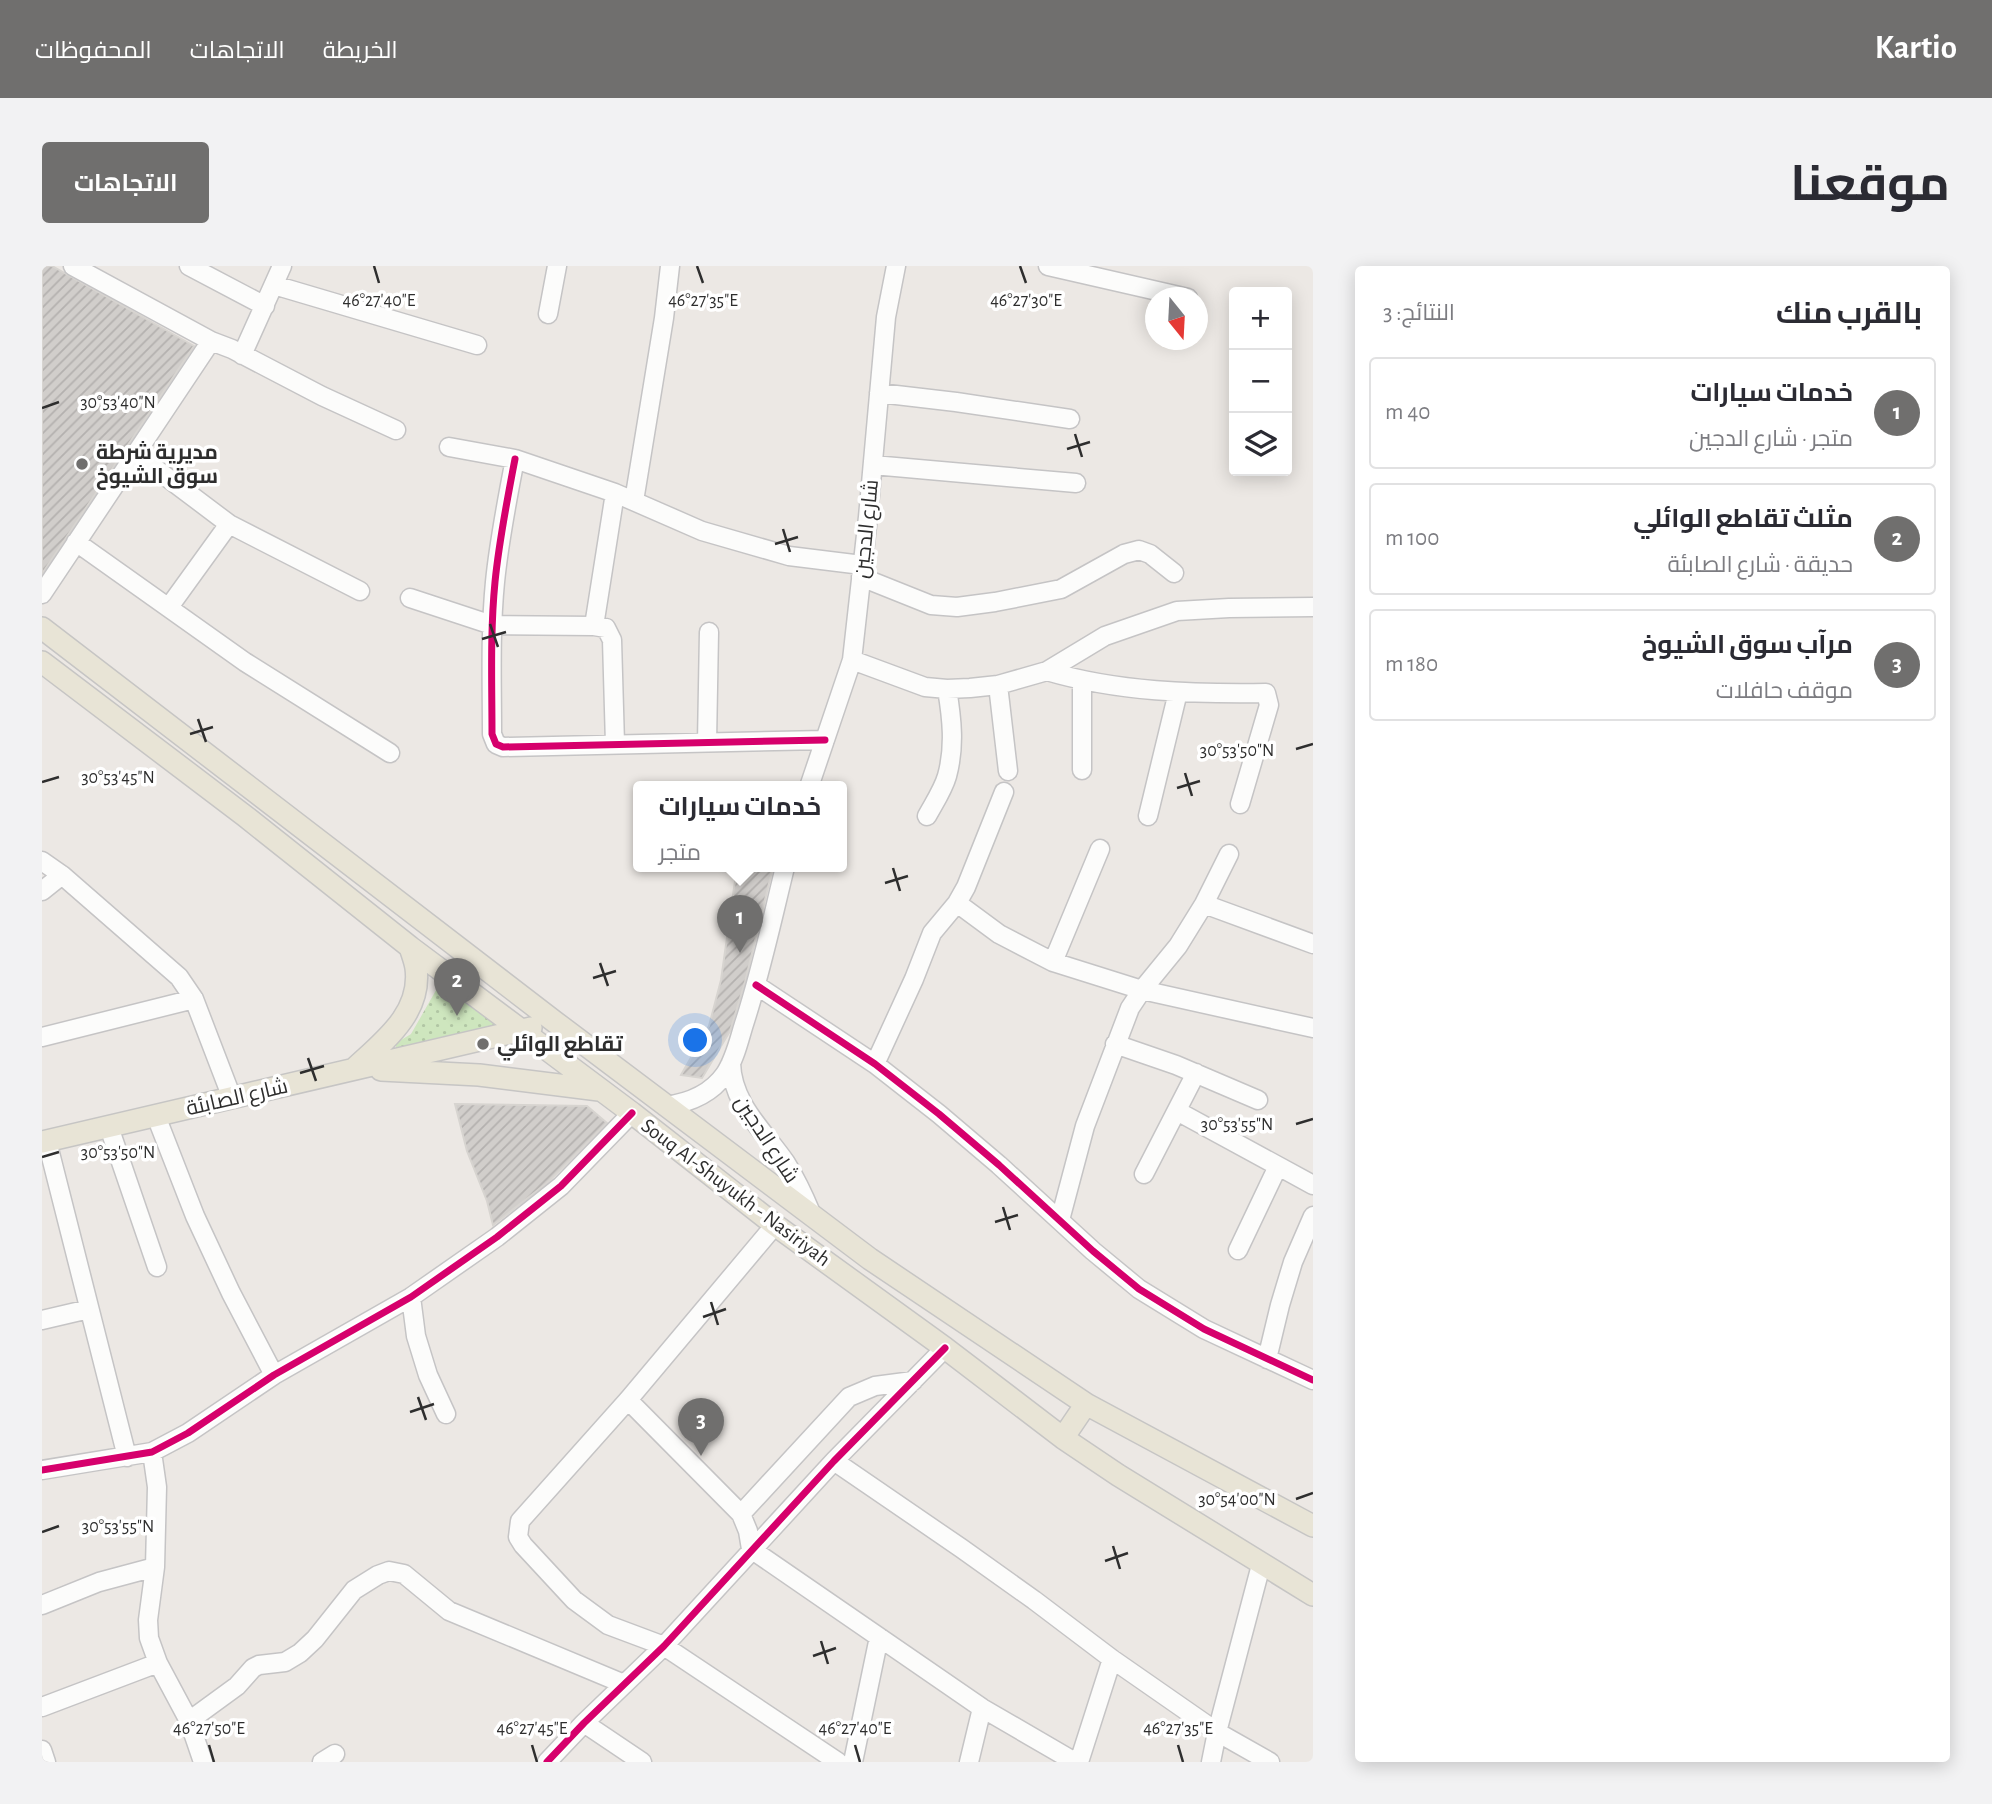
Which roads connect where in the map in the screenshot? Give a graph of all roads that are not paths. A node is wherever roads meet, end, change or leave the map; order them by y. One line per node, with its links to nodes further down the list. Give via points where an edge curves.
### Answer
1 (73, 266): 12 (street)
2 (189, 266): 10 (street)
3 (282, 266): 8 (street)
4 (557, 266): 11 (street)
5 (670, 266): 24 (street)
6 (896, 266): 15 (street, شارع الدجين)
7 (1048, 266): 9 (street)
8 (274, 285): 10 (street); 13 (street)
9 (1145, 288)
10 (265, 306): 14 (street)
11 (548, 314)
12 (211, 341): 14 (street); 19 (street)
13 (477, 345)
14 (242, 355): 17 (street)
15 (879, 393): 16 (street); 21 (street, شارع الدجين)
16 (1070, 419)
17 (396, 430)
18 (449, 447): 20 (street)
19 (136, 454): 25 (street); 26 (street)
20 (515, 459): 23 (street); 34 (street, via 498,555)
21 (873, 465): 22 (street); 27 (street, شارع الدجين)
22 (1076, 483)
23 (615, 493): 24 (street); 35 (street)
24 (634, 501): 27 (street, via 702,531)
25 (229, 524): 29 (street); 32 (street)
26 (76, 542): 30 (street); 32 (street)
27 (862, 571): 28 (street, via 931,604 957,607 1061,589 1139,550); 38 (street, شارع الدجين)
28 (1174, 573)
29 (360, 592)
30 (42, 594)
31 (410, 598): 34 (street)
32 (169, 607): 48 (street, via 245,662)
33 (1313, 607): 40 (street, via 1177,611 1105,636)
34 (492, 625): 35 (street); 47 (street, via 492,734 496,744)
35 (594, 626): 47 (street, via 606,628 612,640)
36 (42, 628): 70 (main road, Souq Al-Shuyukh - Nasiriyah)
37 (709, 632): 46 (street)
38 (852, 660): 43 (street, via 925,687); 45 (street, شارع الدجين)
39 (42, 662): 65 (main road, Souq Al-Shuyukh - Nasiriyah)
40 (1047, 671): 41 (street); 42 (street)
41 (1082, 681): 44 (street); 49 (street)
42 (998, 685): 43 (street); 50 (street)
43 (947, 689): 54 (street, via 952,750 946,778)
44 (1178, 692): 53 (street, via 1266,694 1269,705); 55 (street)
45 (825, 740): 46 (street); 51 (street, شارع الدجين)
46 (707, 742): 47 (street)
47 (615, 744)
48 (390, 753)
49 (1082, 769)
50 (1008, 771)
51 (811, 781)
52 (1004, 792): 62 (street)
53 (1240, 804)
54 (927, 816)
55 (1148, 816)
56 (1100, 849): 66 (street)
57 (1229, 854): 63 (street)
58 (42, 861): 60 (street)
59 (784, 872): 67 (street, شارع الدجين)
60 (62, 874): 61 (street); 69 (street, via 179,977)
61 (42, 891)
62 (957, 904): 66 (street); 76 (street, via 932,933)
63 (1204, 904): 64 (street); 68 (street)
64 (1313, 944)
65 (410, 947): 72 (main road, Souq Al-Shuyukh - Nasiriyah); 77 (main road, via 416,969 415,992 407,1014)
66 (1053, 962): 68 (street)
67 (756, 985): 75 (street, شارع الدجين); 76 (street)
68 (1142, 990): 71 (street); 74 (street)
69 (194, 999): 73 (street); 80 (street)
70 (555, 1022): 72 (main road, شارع الصابئة); 82 (main road, Souq Al-Shuyukh - Nasiriyah)
71 (1313, 1028)
72 (523, 1029): 77 (main road, شارع الصابئة); 79 (main road, Souq Al-Shuyukh - Nasiriyah)
73 (42, 1037)
74 (1115, 1044): 78 (street); 93 (street, via 1085,1126)
75 (731, 1062): 82 (street, شارع الدجين, via 705,1094); 91 (street, شارع الدجين, via 738,1097 788,1166)
76 (875, 1064): 93 (street)
77 (354, 1069): 79 (main road, via 479,1075); 80 (main road, شارع الصابئة)
78 (1196, 1073): 81 (street); 83 (street)
79 (602, 1090): 84 (main road, Souq Al-Shuyukh - Nasiriyah)
80 (232, 1098): 85 (main road, شارع الصابئة)
81 (1258, 1100)
82 (665, 1106): 91 (main road, Souq Al-Shuyukh - Nasiriyah)
83 (1177, 1111): 88 (street); 89 (street)
84 (632, 1112): 94 (main road, Souq Al-Shuyukh - Nasiriyah); 97 (street, via 561,1186)
85 (156, 1116): 86 (main road, شارع الصابئة); 102 (street, via 195,1216)
86 (109, 1127): 87 (main road, شارع الصابئة); 96 (street)
87 (45, 1142): 98 (street)
88 (1279, 1166): 90 (street); 95 (street)
89 (1144, 1174)
90 (1313, 1185)
91 (811, 1213): 106 (main road, Souq Al-Shuyukh - Nasiriyah, via 870,1259)
92 (1313, 1216): 101 (street, via 1293,1262)
93 (1060, 1220): 101 (street, via 1139,1289 1204,1329)
94 (775, 1225): 100 (main road, Souq Al-Shuyukh - Nasiriyah); 105 (street)
95 (1238, 1250)
96 (157, 1267)
97 (411, 1297): 102 (street); 107 (street, via 416,1336)
98 (89, 1309): 99 (street); 110 (street)
99 (42, 1320)
100 (945, 1348): 104 (street); 108 (main road, Souq Al-Shuyukh - Nasiriyah)
101 (1267, 1359): 103 (street)
102 (274, 1375): 109 (street)
103 (1313, 1380)
104 (913, 1381): 111 (street); 113 (street, via 875,1386 849,1397)
105 (628, 1400): 113 (street); 121 (street, via 520,1521 518,1537 574,1601 608,1625)
106 (1086, 1404): 108 (main road); 114 (main road, Souq Al-Shuyukh - Nasiriyah)
107 (446, 1414)
108 (1063, 1438): 116 (main road, Souq Al-Shuyukh - Nasiriyah)
109 (152, 1452): 110 (street); 117 (street, via 158,1487)
110 (127, 1457): 112 (street)
111 (834, 1461): 115 (street); 122 (street)
112 (42, 1470)
113 (741, 1514): 115 (street)
114 (1313, 1526)
115 (751, 1549): 120 (street); 121 (street)
116 (1261, 1565): 118 (main road, Souq Al-Shuyukh - Nasiriyah); 129 (street)
117 (155, 1567): 119 (street, via 99,1582); 123 (street, via 148,1620)
118 (1313, 1595)
119 (42, 1605)
120 (879, 1637): 126 (street); 136 (street)
121 (664, 1646): 124 (street); 135 (street)
122 (1112, 1659): 129 (street); 138 (street)
123 (158, 1663): 125 (street); 127 (street)
124 (624, 1684): 127 (street, via 449,1611 404,1574 389,1571 354,1590 300,1653 285,1662 253,1668 237,1686); 128 (street)
125 (42, 1707)
126 (982, 1708): 137 (street); 138 (street)
127 (189, 1721): 132 (street)
128 (584, 1723): 133 (street); 134 (street)
129 (1217, 1732): 139 (street); 140 (street)
130 (42, 1750): 131 (street)
131 (46, 1762)
132 (203, 1762)
133 (547, 1762)
134 (642, 1762)
135 (838, 1762)
136 (853, 1762)
137 (970, 1762)
138 (1077, 1762)
139 (1210, 1762)
140 (1270, 1762)

